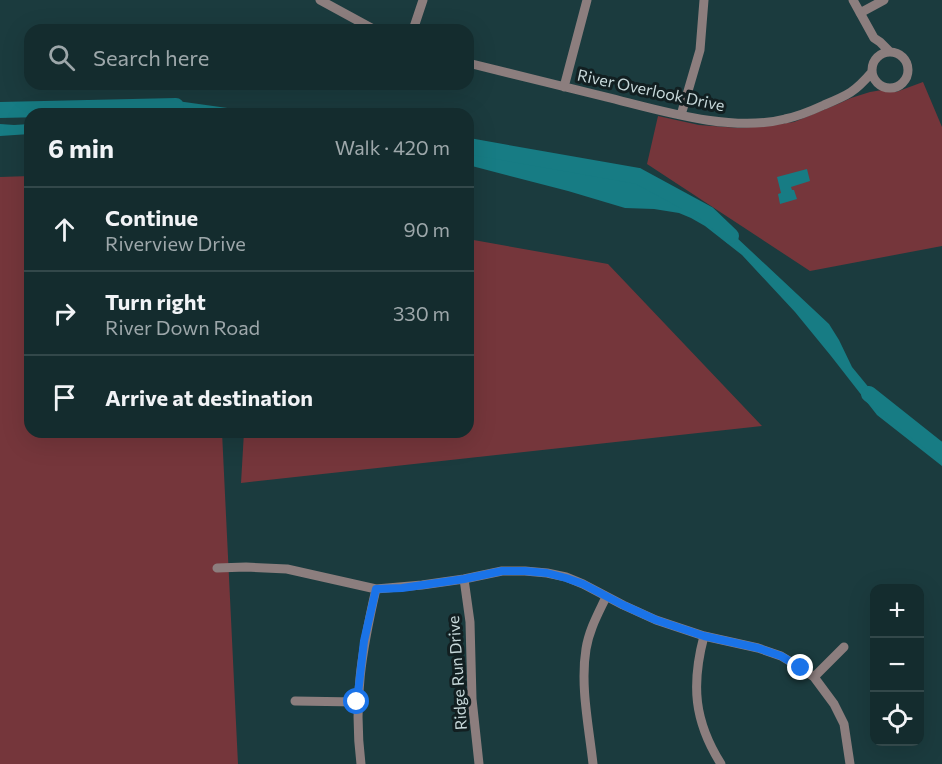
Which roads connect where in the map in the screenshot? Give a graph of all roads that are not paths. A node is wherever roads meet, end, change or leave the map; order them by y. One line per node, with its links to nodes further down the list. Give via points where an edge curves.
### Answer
1 (320, 0): 8 (street)
2 (423, 0): 9 (street)
3 (586, 0): 16 (street)
4 (704, 0): 18 (street, via 700,51)
5 (853, 0): 7 (street)
6 (884, 0): 7 (street)
7 (861, 13): 10 (street)
8 (364, 24)
9 (415, 24)
10 (874, 38): 11 (street); 12 (street)
11 (890, 52): 12 (street); 15 (street, via 904,59 908,75 897,87)
12 (877, 58): 14 (street)
13 (474, 64): 16 (street, River Overlook Drive)
14 (872, 72): 15 (street); 17 (street)
15 (880, 86): 17 (street)
16 (564, 87): 18 (street, River Overlook Drive)
17 (859, 88): 18 (street, River Overlook Drive, via 784,120 729,123)
18 (681, 115)
19 (217, 568): 21 (street, via 286,569)
20 (464, 579): 21 (street); 22 (street, via 502,571 547,573 583,584); 29 (street, Ridge Run Drive)
21 (376, 589): 27 (street, via 364,641)
22 (606, 597): 23 (street); 30 (street, via 590,633 584,669)
23 (704, 636): 25 (street, via 781,656); 31 (street, via 696,698 701,725)
24 (844, 647): 25 (street)
25 (814, 677): 32 (street, via 844,724)
26 (295, 701): 27 (street)
27 (357, 702): 28 (street)
28 (361, 764)
29 (479, 764)
30 (593, 764)
31 (721, 764)
32 (850, 764)

